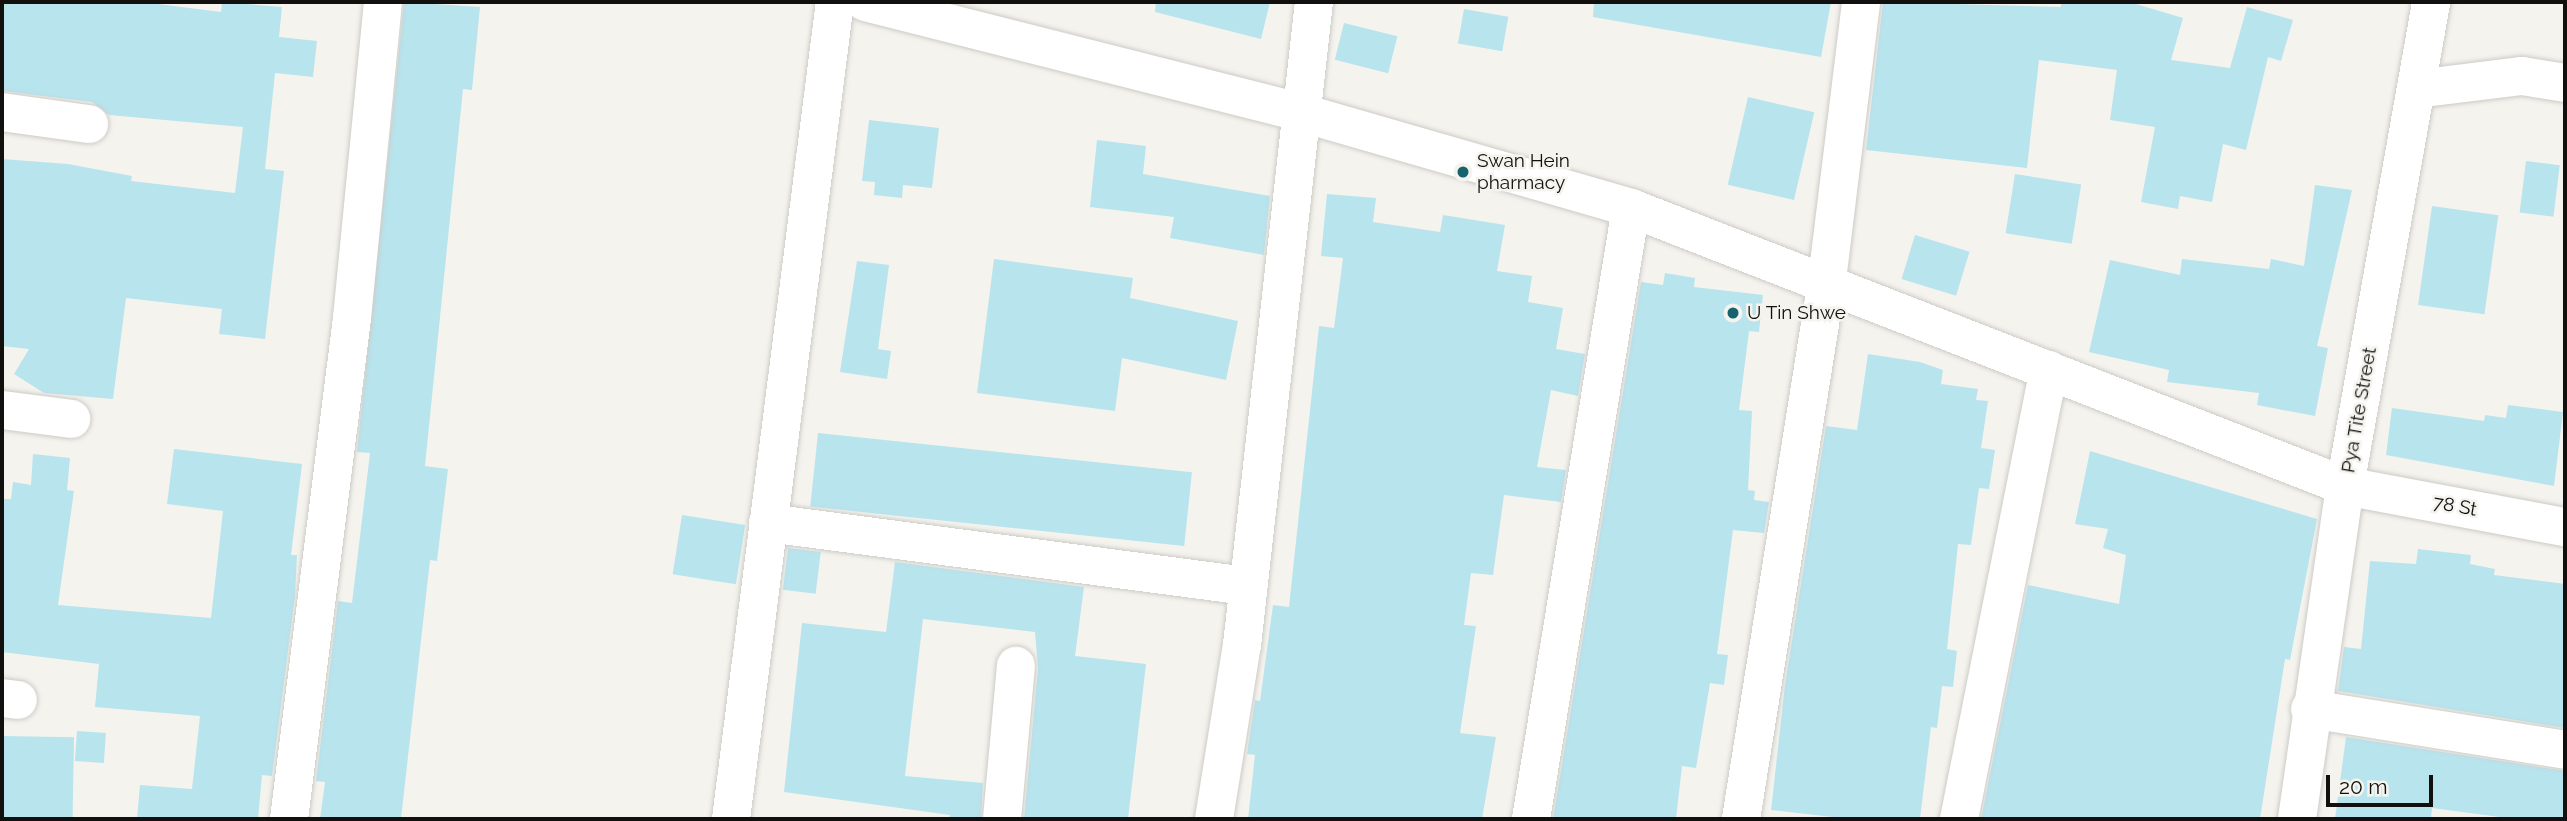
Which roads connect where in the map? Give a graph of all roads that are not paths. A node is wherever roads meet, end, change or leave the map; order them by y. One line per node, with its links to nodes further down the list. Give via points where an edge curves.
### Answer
1 (383, 2): 24 (street, via 350,331)
2 (835, 2): 18 (street)
3 (866, 2): 10 (street, 78 St)
4 (1314, 2): 10 (street)
5 (1861, 2): 13 (street)
6 (2431, 2): 8 (street, Pya Tite Street)
7 (2565, 83): 8 (street, via 2522,76)
8 (2416, 89): 17 (street, Pya Tite Street)
9 (2, 112): 11 (street)
10 (1299, 112): 12 (street, 78 St); 20 (street)
11 (89, 124)
12 (1631, 208): 13 (street, 78 St); 28 (street)
13 (1827, 280): 14 (street, 78 St); 29 (street)
14 (2049, 370): 17 (street, 78 St); 30 (street)
15 (2, 410): 16 (street)
16 (71, 419)
17 (2345, 486): 19 (street, 78 St); 22 (street, Pya Tite Street)
18 (768, 523): 20 (street); 25 (street)
19 (2565, 527)
20 (1247, 586): 27 (street)
21 (1016, 666): 26 (street)
22 (2310, 709): 23 (street); 31 (street, Pya Tite Street)
23 (2565, 750)
24 (289, 819)
25 (731, 819)
26 (1003, 819)
27 (1214, 819)
28 (1531, 819)
29 (1741, 819)
30 (1959, 819)
31 (2297, 819)

